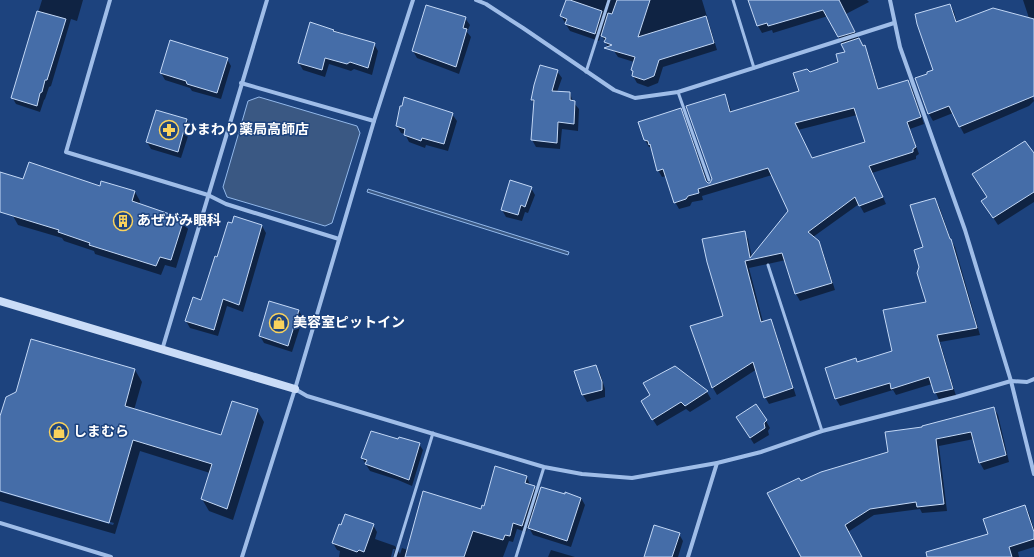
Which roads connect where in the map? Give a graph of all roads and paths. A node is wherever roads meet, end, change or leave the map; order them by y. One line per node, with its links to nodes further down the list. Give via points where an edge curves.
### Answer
1 (110, 0): 15 (street, via 66,152)
2 (267, 0): 11 (street)
3 (413, 0): 13 (street)
4 (476, 0): 10 (street, via 523,28)
5 (609, 0): 10 (lane)
6 (733, 0): 9 (lane)
7 (890, 0): 8 (street)
8 (894, 23): 9 (street); 21 (street, via 900,47 965,230)
9 (754, 68): 12 (street)
10 (586, 72): 12 (street, via 614,90 635,98)
11 (242, 83): 13 (street); 15 (street)
12 (678, 92): 14 (lane)
13 (374, 121): 16 (street)
14 (709, 180)
15 (208, 195): 16 (street, via 226,204); 19 (street)
16 (339, 239): 22 (street)
17 (768, 265): 23 (lane)
18 (0, 301): 19 (street)
19 (162, 350): 22 (street)
20 (1034, 379): 21 (street, via 1027,382)
21 (1011, 381): 23 (street); 27 (street)
22 (294, 389): 24 (street, via 307,396); 30 (street)
23 (822, 431): 25 (street, via 761,452)
24 (433, 433): 26 (street); 31 (lane)
25 (717, 463): 26 (street, via 632,478 582,474); 33 (street)
26 (544, 467): 32 (lane)
27 (1034, 474)
28 (0, 524): 29 (street)
29 (111, 557)
30 (242, 557)
31 (395, 557)
32 (516, 557)
33 (688, 557)

